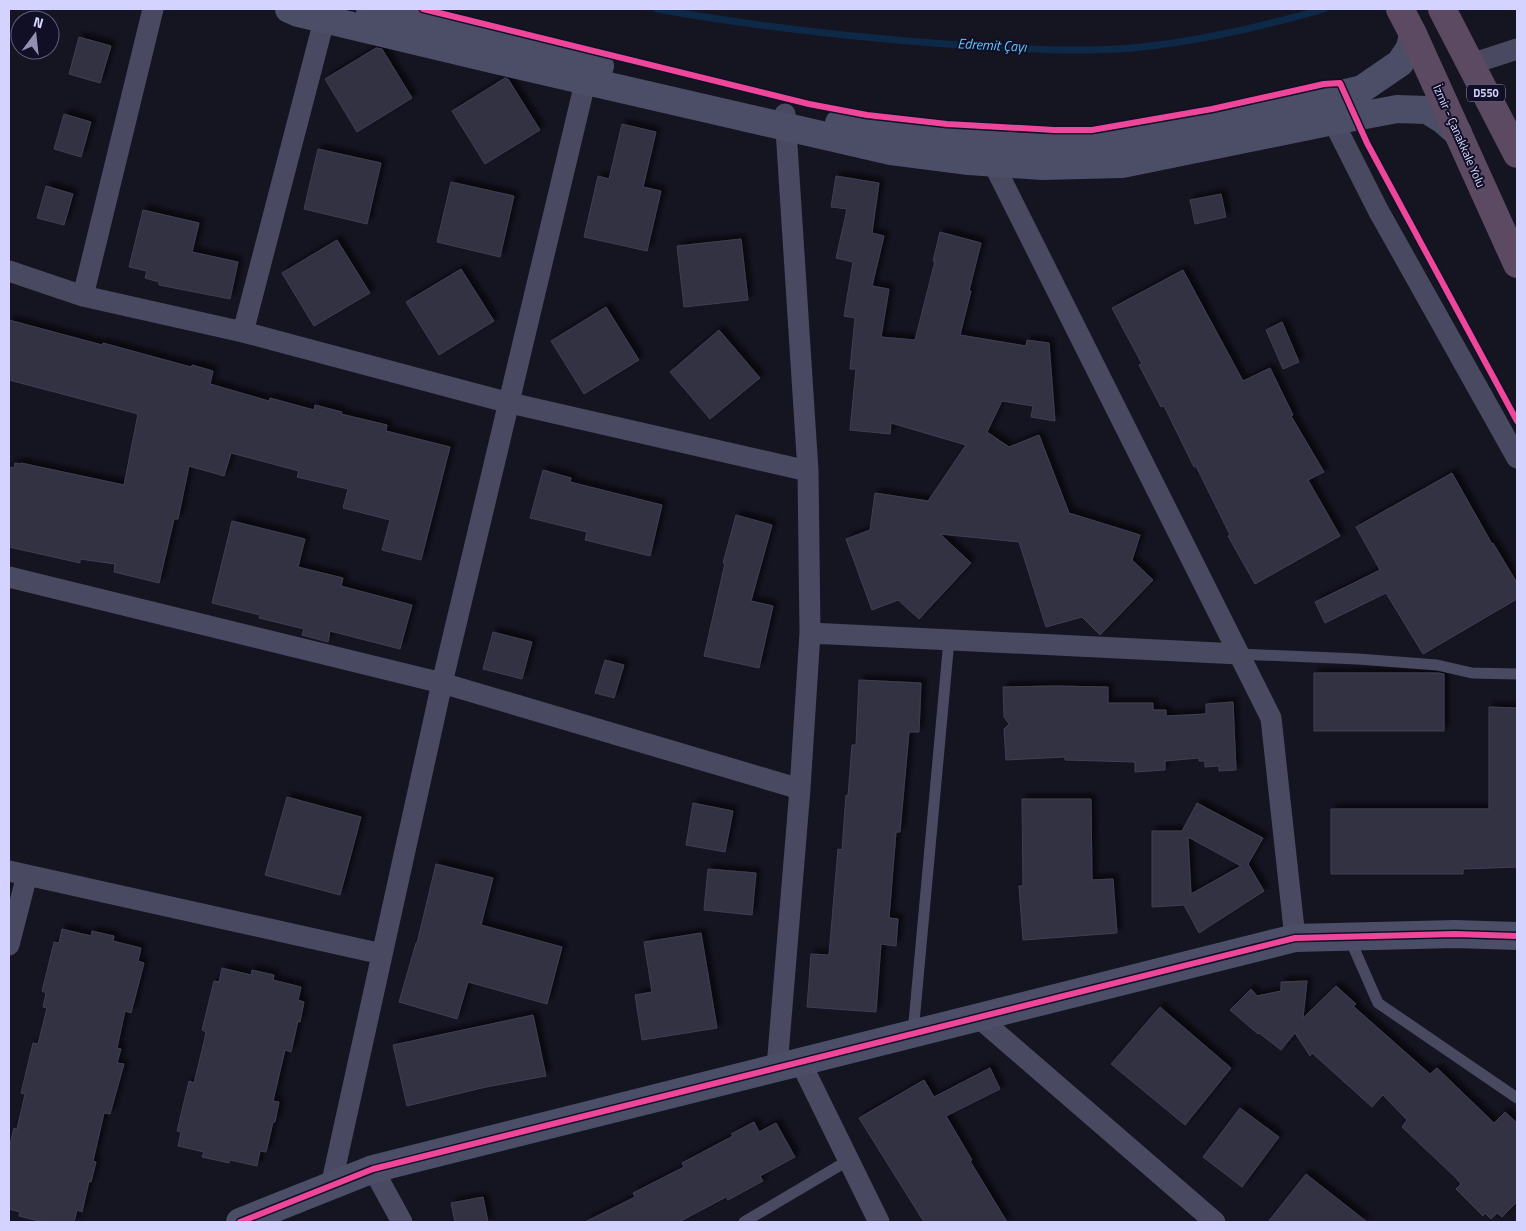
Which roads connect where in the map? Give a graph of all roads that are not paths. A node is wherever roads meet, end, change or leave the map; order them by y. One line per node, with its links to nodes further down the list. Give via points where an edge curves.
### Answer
1 (153, 9): 17 (street)
2 (289, 9): 4 (street, via 298,13)
3 (370, 9): 9 (street)
4 (326, 14): 9 (street); 18 (street)
5 (1449, 20): 8 (highway, D550)
6 (1408, 24): 10 (street, via 1410,48 1400,63); 12 (highway, İzmir - Çanakkale Yolu)
7 (1517, 49): 8 (street)
8 (1471, 64): 14 (highway, D550)
9 (587, 72): 11 (street); 19 (street)
10 (1327, 110): 12 (street, via 1427,110); 13 (street, via 1122,164 1042,166); 20 (street, via 1378,210)
11 (786, 120): 13 (street, via 891,152 969,161); 21 (street)
12 (1458, 133): 15 (highway, İzmir - Çanakkale Yolu)
13 (987, 152): 25 (street)
14 (1517, 154)
15 (1517, 264)
16 (9, 271): 17 (street)
17 (83, 296): 18 (street)
18 (243, 332): 19 (street)
19 (510, 402): 21 (street); 27 (street)
20 (1517, 458)
21 (808, 470): 23 (street)
22 (9, 577): 27 (street)
23 (810, 632): 24 (street); 28 (street)
24 (949, 640): 25 (street); 36 (lane)
25 (1239, 654): 26 (lane, via 1437,665 1472,673); 32 (street, via 1272,718)
26 (1517, 674)
27 (442, 683): 28 (street); 34 (street)
28 (800, 789): 37 (street)
29 (18, 873): 33 (street); 34 (street)
30 (1517, 936): 31 (street)
31 (1349, 937): 32 (street); 38 (lane, via 1378,1003)
32 (1294, 938): 35 (street)
33 (9, 945)
34 (382, 954): 41 (street)
35 (978, 1017): 36 (street); 46 (street)
36 (913, 1033): 37 (street)
37 (789, 1064): 39 (street); 40 (street)
38 (1517, 1098)
39 (848, 1160): 44 (lane); 45 (street)
40 (373, 1169): 41 (street); 43 (street)
41 (331, 1186): 42 (street)
42 (240, 1222)
43 (402, 1222)
44 (744, 1222)
45 (879, 1222)
46 (1215, 1222)

